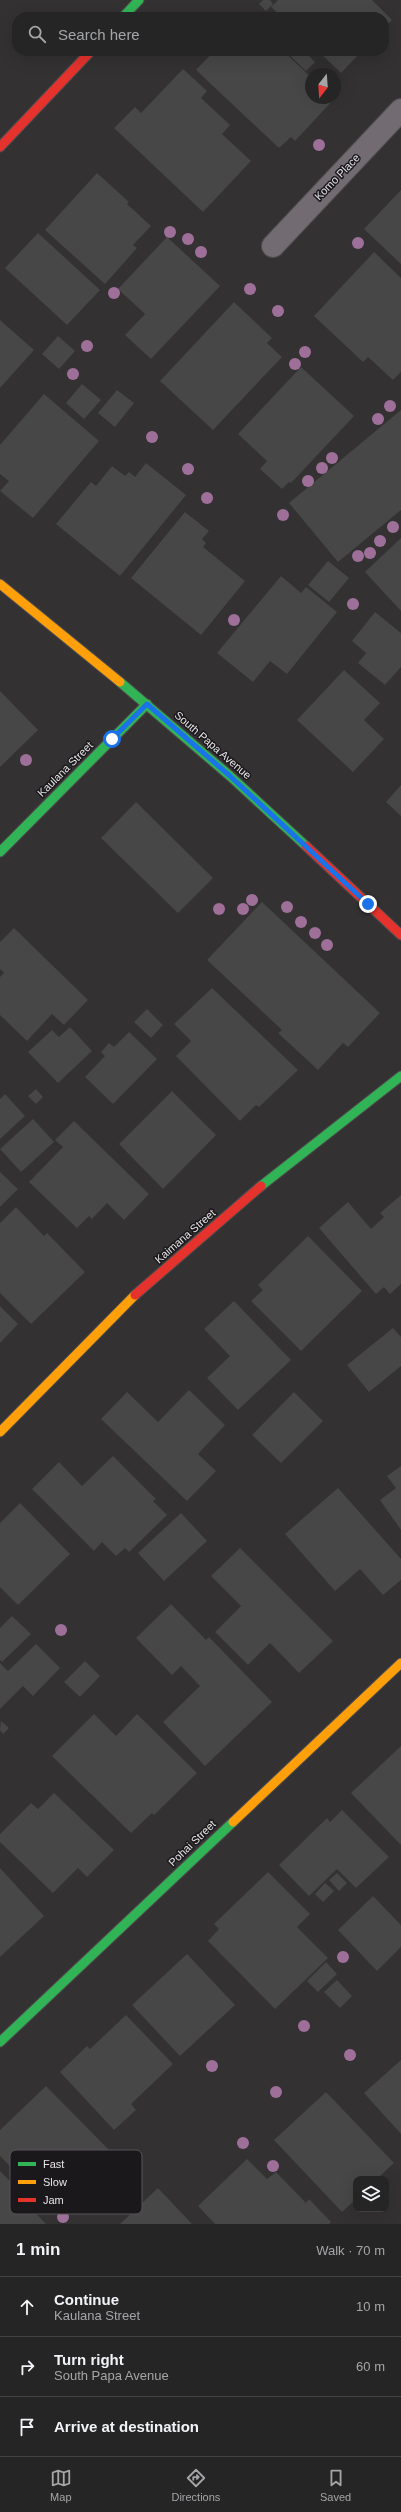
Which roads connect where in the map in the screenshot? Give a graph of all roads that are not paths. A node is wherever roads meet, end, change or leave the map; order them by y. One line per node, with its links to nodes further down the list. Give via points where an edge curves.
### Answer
1 (139, 0): 2 (street)
2 (128, 12)
3 (86, 56): 5 (street)
4 (401, 110): 6 (street, Komo Place)
5 (0, 147)
6 (273, 246)
7 (0, 584): 8 (street, South Papa Avenue)
8 (147, 704): 9 (street, Kaulana Street); 10 (street, South Papa Avenue, via 230,776)
9 (0, 852)
10 (401, 935)
11 (401, 1076): 12 (street, Kaimana Street, via 280,1169 132,1298)
12 (0, 1432)
13 (401, 1663): 14 (street, Pohai Street)
14 (0, 2042)

